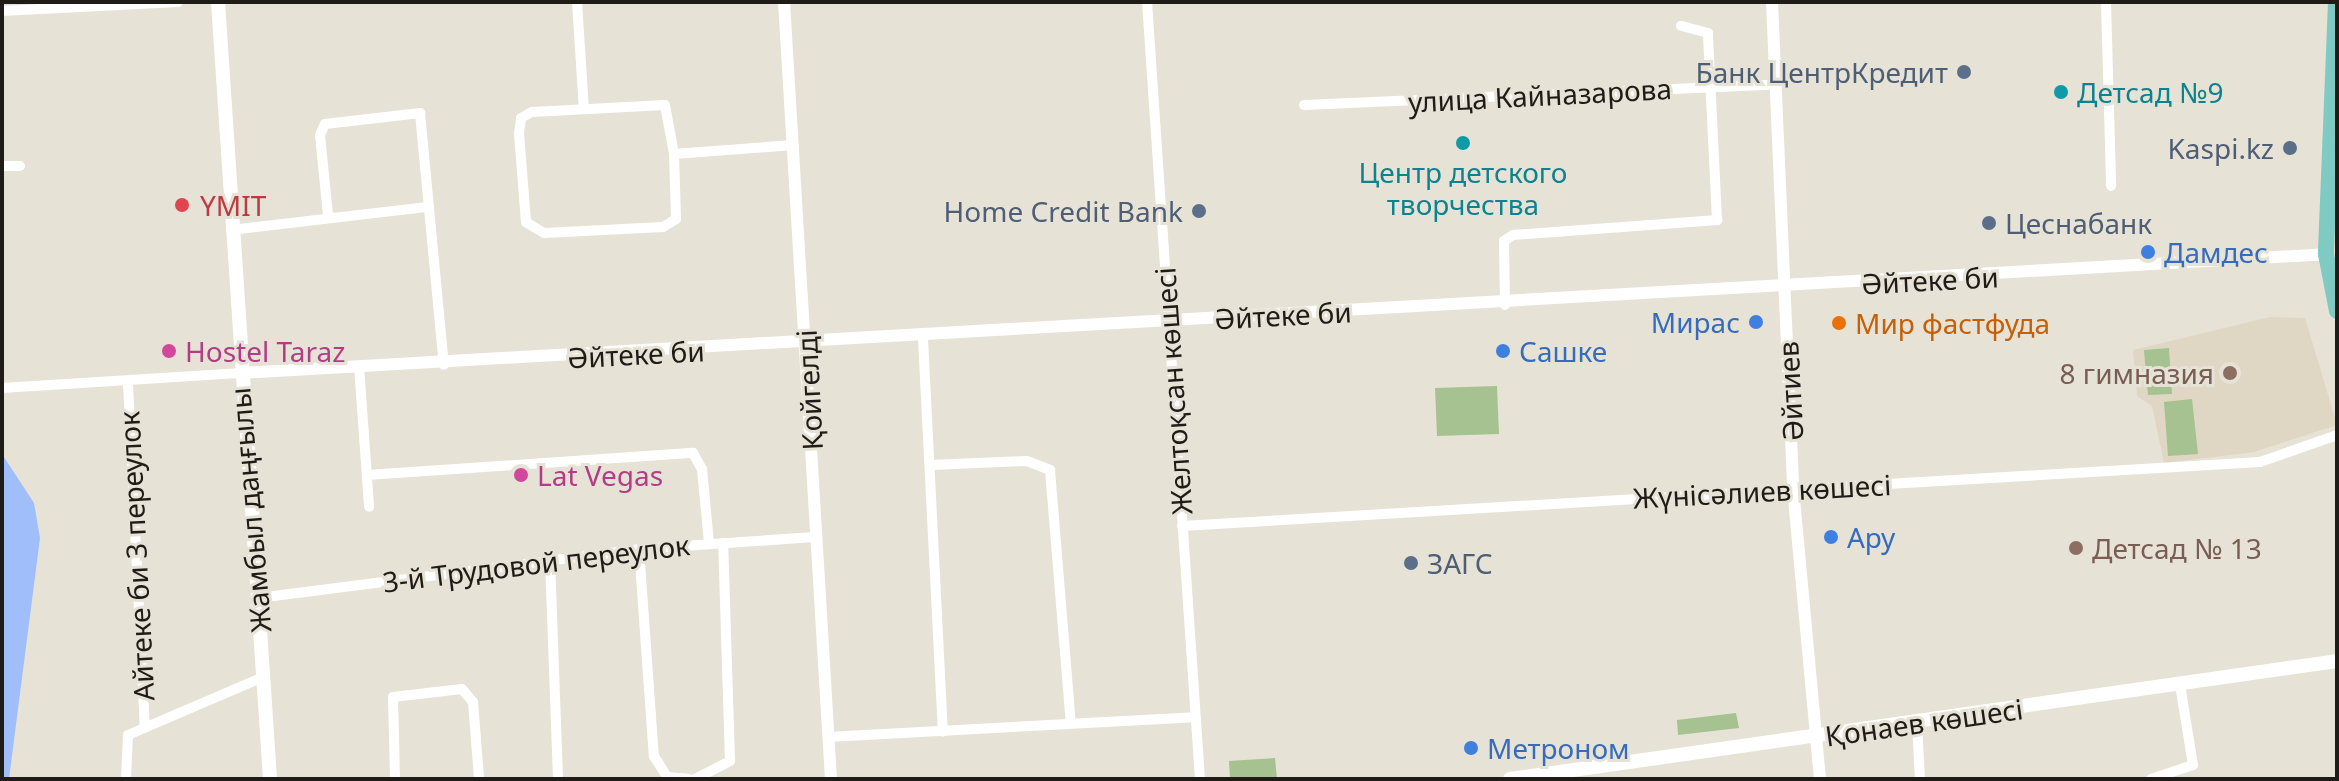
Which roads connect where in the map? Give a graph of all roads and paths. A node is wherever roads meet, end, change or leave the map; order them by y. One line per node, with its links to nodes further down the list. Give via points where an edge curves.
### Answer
1 (178, 2): 9 (street)
2 (218, 2): 23 (main road, Жамбыл даңғылы)
3 (577, 2): 14 (street)
4 (784, 2): 16 (street, Қойгелді)
5 (1147, 2): 28 (street, Желтоқсан көшесі)
6 (1772, 2): 11 (street, Әйтиев)
7 (2106, 2): 20 (street)
8 (2336, 2): 15 (main road)
9 (2, 11)
10 (1681, 26): 12 (street, via 1705,26)
11 (1776, 84): 12 (street, улица Кайназарова); 25 (street, Әйтиев)
12 (1710, 87): 13 (street, улица Кайназарова); 26 (street, via 1717,220 1513,235 1504,241)
13 (1304, 105)
14 (584, 109): 17 (street, via 665,105); 17 (street, via 521,118 526,222 533,231 663,227 676,219)
15 (2333, 126): 24 (main road)
16 (794, 145): 17 (street); 30 (street, Қойгелді)
17 (674, 154)
18 (2, 166): 19 (street)
19 (20, 166)
20 (2111, 186)
21 (426, 207): 22 (street); 22 (street, via 420,113 325,124 320,135); 31 (street)
22 (328, 215): 23 (street)
23 (231, 230): 33 (main road, Жамбыл даңғылы)
24 (2326, 254): 25 (street, Әйтеке би); 27 (main road)
25 (1785, 288): 26 (street, Әйтеке би); 39 (street, Әйтиев)
26 (1505, 305): 28 (street, Әйтеке би)
27 (2337, 311)
28 (1168, 321): 29 (street, Әйтеке би); 41 (street, Желтоқсан көшесі)
29 (923, 339): 30 (street, Әйтеке би); 37 (street)
30 (807, 344): 31 (street, Әйтеке би); 42 (street, Қойгелді)
31 (444, 365): 32 (street, Әйтеке би)
32 (359, 366): 33 (street, Әйтеке би); 38 (street)
33 (239, 373): 34 (street); 47 (main road, Жамбыл даңғылы)
34 (128, 384): 35 (street); 54 (street, Айтеке би 3 переулок)
35 (2, 388)
36 (2337, 435): 39 (street, Жүнісәлиев көшесі, via 2260,462)
37 (931, 465): 52 (street, via 1027,461 1050,470); 55 (street)
38 (367, 475): 40 (street); 43 (street, via 693,453 702,469)
39 (1793, 488): 41 (street, Жүнісәлиев көшесі); 57 (street, Әйтиев)
40 (369, 507)
41 (1182, 526): 51 (street, Желтоқсан көшесі)
42 (815, 537): 44 (street, 3-й Трудовой переулок); 56 (street, Қойгелді)
43 (709, 543): 44 (street, 3-й Трудовой переулок); 45 (street, 3-й Трудовой переулок)
44 (723, 543): 64 (street, via 730,761)
45 (639, 549): 46 (street, 3-й Трудовой переулок); 63 (street, via 654,756 667,777)
46 (550, 560): 47 (street, 3-й Трудовой переулок); 62 (street)
47 (258, 598): 49 (main road, Жамбыл даңғылы)
48 (2337, 661): 50 (main road, Қонаев көшесі)
49 (263, 677): 54 (street); 59 (main road, Жамбыл даңғылы)
50 (2180, 685): 53 (main road, Қонаев көшесі); 70 (street, via 2193,765)
51 (1194, 717): 52 (street); 66 (street, Желтоқсан көшесі)
52 (1071, 723): 55 (street)
53 (1917, 724): 57 (main road, Қонаев көшесі); 69 (street)
54 (145, 728): 58 (street, via 122,748)
55 (943, 731): 56 (street)
56 (828, 737): 65 (street, Қойгелді)
57 (1816, 738): 67 (main road, Қонаев көшесі); 68 (street, Әйтиев)
58 (126, 779)
59 (270, 779)
60 (395, 779): 61 (street, via 393,697 462,689 473,702)
61 (479, 779)
62 (558, 779)
63 (688, 779)
64 (695, 779)
65 (831, 779)
66 (1200, 779)
67 (1510, 779)
68 (1820, 779)
69 (1920, 779)
70 (2151, 779)

